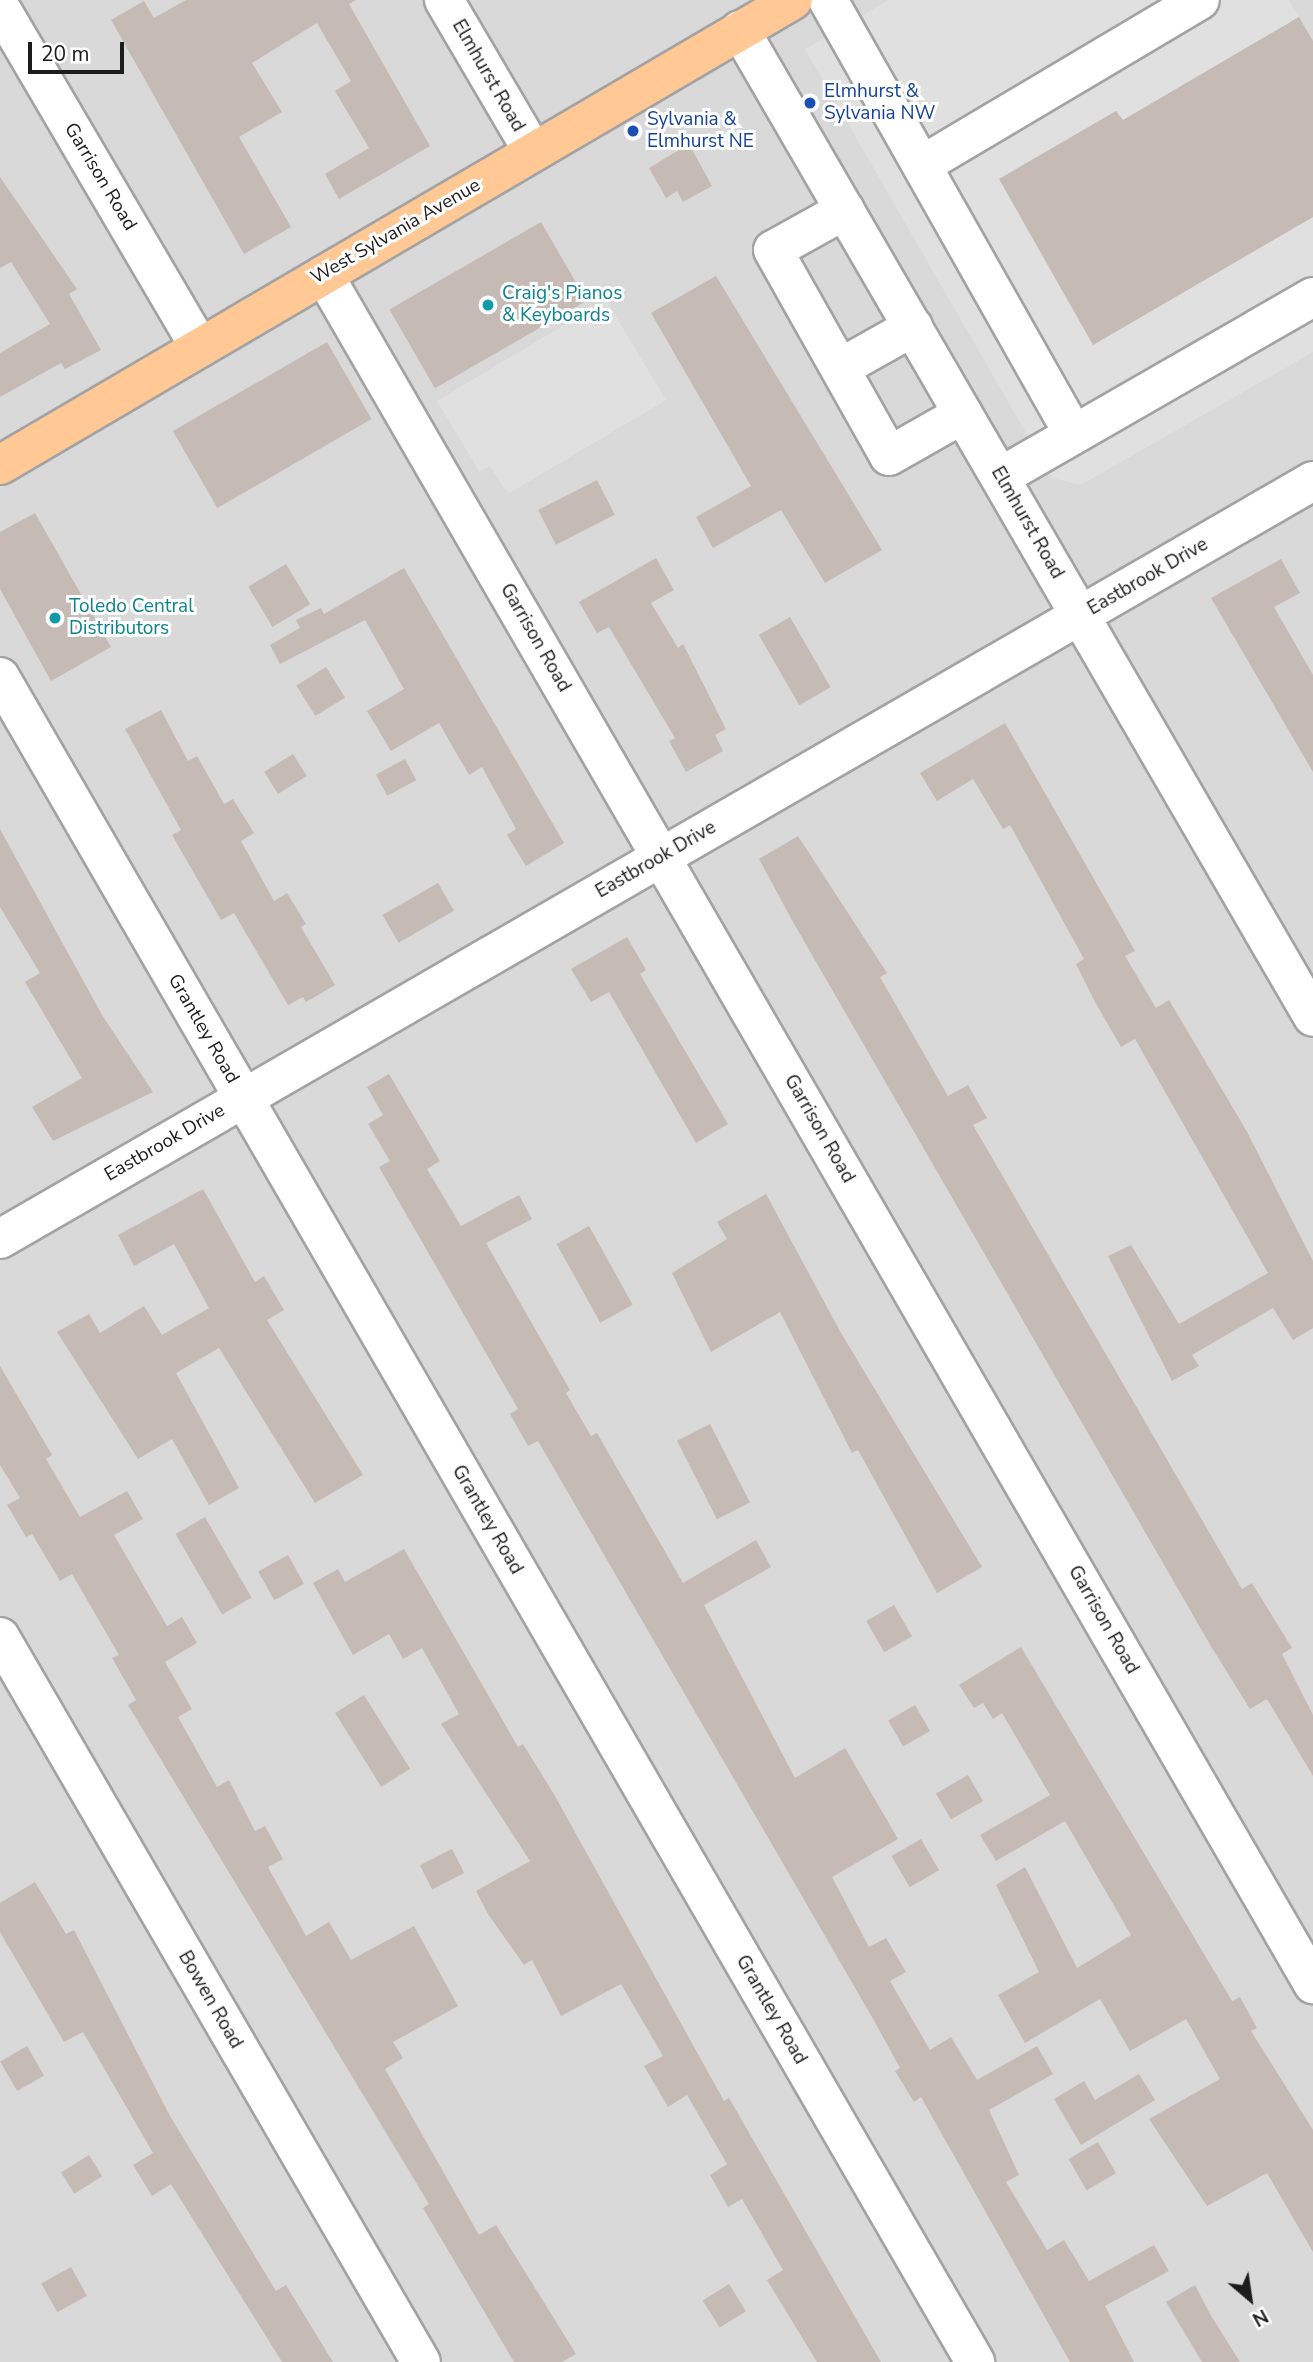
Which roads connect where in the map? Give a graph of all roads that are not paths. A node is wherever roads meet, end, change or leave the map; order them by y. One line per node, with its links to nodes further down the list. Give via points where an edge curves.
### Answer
1 (444, 0): 7 (street, Elmhurst Road)
2 (793, 0): 6 (main road, West Sylvania Avenue)
3 (828, 0): 8 (street)
4 (1200, 0): 8 (street)
5 (0, 7): 13 (street, Garrison Road)
6 (740, 30): 7 (main road, West Sylvania Avenue); 9 (street, Elmhurst Road)
7 (533, 152): 10 (main road, West Sylvania Avenue)
8 (922, 165): 16 (street)
9 (845, 210): 12 (street, Elmhurst Road); 14 (street, via 773,250)
10 (324, 275): 13 (main road, West Sylvania Avenue); 22 (street, Garrison Road)
11 (1313, 297): 16 (street)
12 (913, 327): 14 (street); 15 (street, Elmhurst Road)
13 (200, 348): 17 (main road, West Sylvania Avenue)
14 (840, 368): 15 (street, via 889,456)
15 (963, 414): 18 (street, Elmhurst Road)
16 (1074, 434): 18 (street)
17 (0, 465)
18 (1000, 477): 20 (street, Elmhurst Road)
19 (1313, 481): 20 (street, Eastbrook Drive)
20 (1081, 616): 22 (street, Eastbrook Drive); 23 (street, Elmhurst Road)
21 (0, 677): 24 (street, Grantley Road)
22 (661, 857): 24 (street, Eastbrook Drive); 27 (street, Garrison Road)
23 (1313, 1017)
24 (243, 1098): 25 (street, Eastbrook Drive); 29 (street, Grantley Road)
25 (0, 1239)
26 (0, 1637): 28 (street, Bowen Road)
27 (1313, 1984)
28 (421, 2362)
29 (975, 2362)

